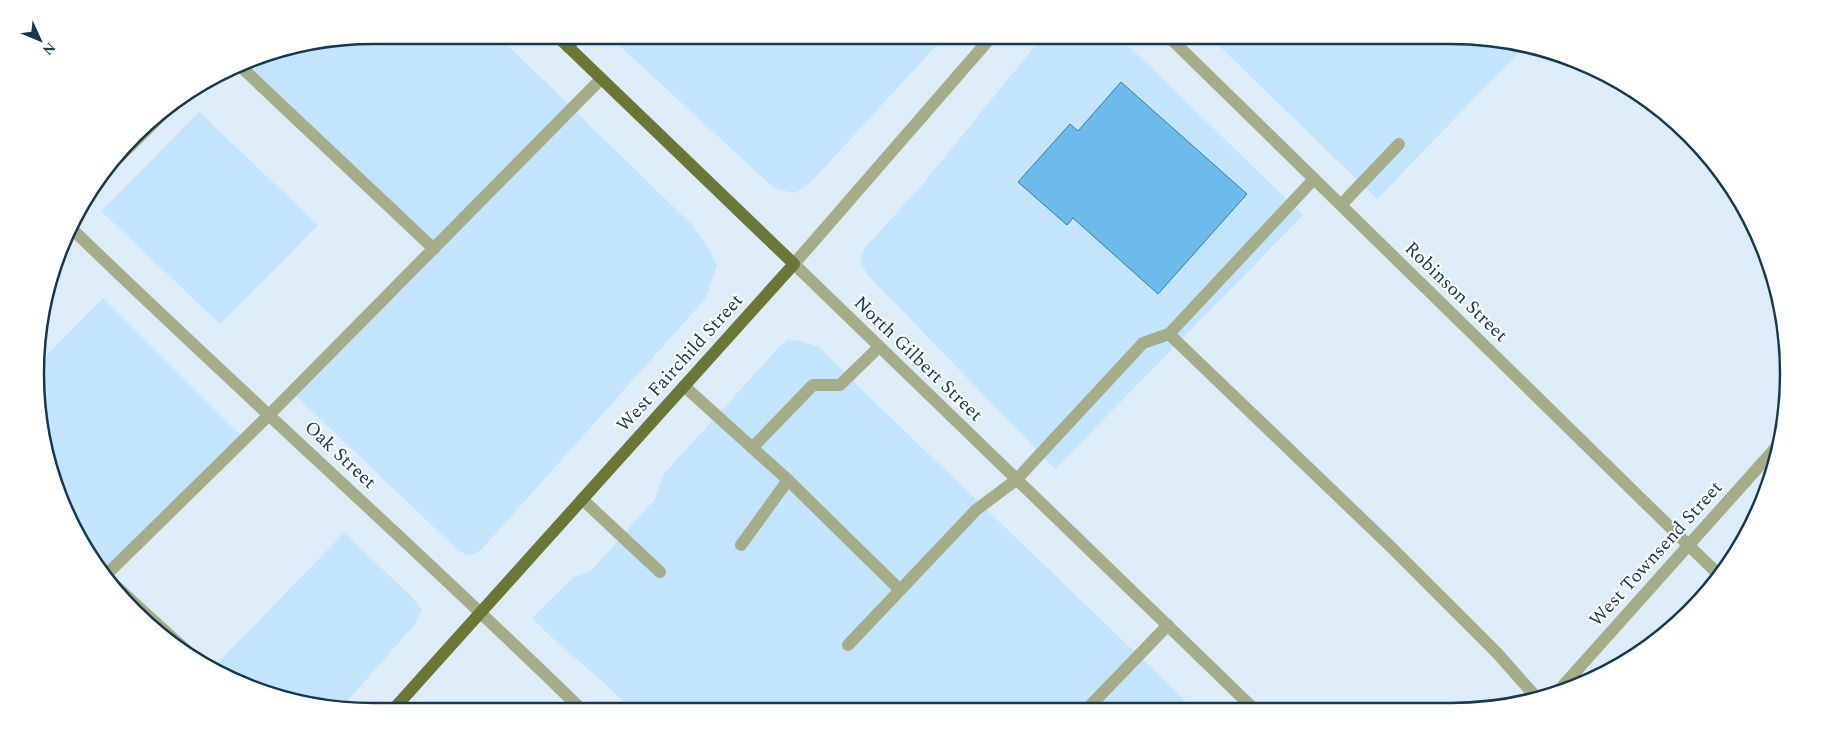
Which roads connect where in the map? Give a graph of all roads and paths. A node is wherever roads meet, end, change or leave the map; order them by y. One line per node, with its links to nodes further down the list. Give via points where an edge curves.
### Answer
1 (565, 44): 5 (main road, North Gilbert Street)
2 (571, 44): 5 (street)
3 (985, 44): 13 (street, West Fairchild Street)
4 (1176, 44): 9 (street, Robinson Street)
5 (568, 47): 7 (main road, North Gilbert Street)
6 (244, 70): 12 (street)
7 (602, 79): 12 (street); 13 (main road, North Gilbert Street)
8 (1399, 144): 10 (street)
9 (1314, 179): 10 (street, Robinson Street); 14 (street)
10 (1341, 205): 24 (street, Robinson Street)
11 (76, 233): 17 (street, Oak Street)
12 (434, 249): 17 (street)
13 (794, 264): 15 (street, North Gilbert Street); 16 (main road, West Fairchild Street)
14 (1169, 334): 21 (street, via 1144,343); 33 (street, via 1391,547)
15 (879, 347): 18 (street, via 840,385 813,385); 21 (street, North Gilbert Street)
16 (684, 386): 18 (street); 22 (main road, West Fairchild Street)
17 (269, 415): 25 (street); 29 (street, Oak Street)
18 (752, 448): 20 (street)
19 (1770, 454): 24 (street, West Townsend Street)
20 (788, 480): 23 (street); 28 (street)
21 (1016, 480): 28 (street, via 976,510); 30 (street, North Gilbert Street)
22 (582, 499): 27 (street); 29 (main road, West Fairchild Street)
23 (740, 545)
24 (1689, 546): 26 (street, Robinson Street); 32 (street, West Townsend Street)
25 (110, 571)
26 (1715, 571)
27 (660, 572)
28 (900, 590): 31 (street)
29 (481, 612): 34 (main road, West Fairchild Street); 35 (street, Oak Street)
30 (1168, 625): 36 (street); 37 (street, North Gilbert Street)
31 (848, 645)
32 (1566, 682)
33 (1532, 693)
34 (399, 703)
35 (574, 703)
36 (1093, 703)
37 (1247, 703)

